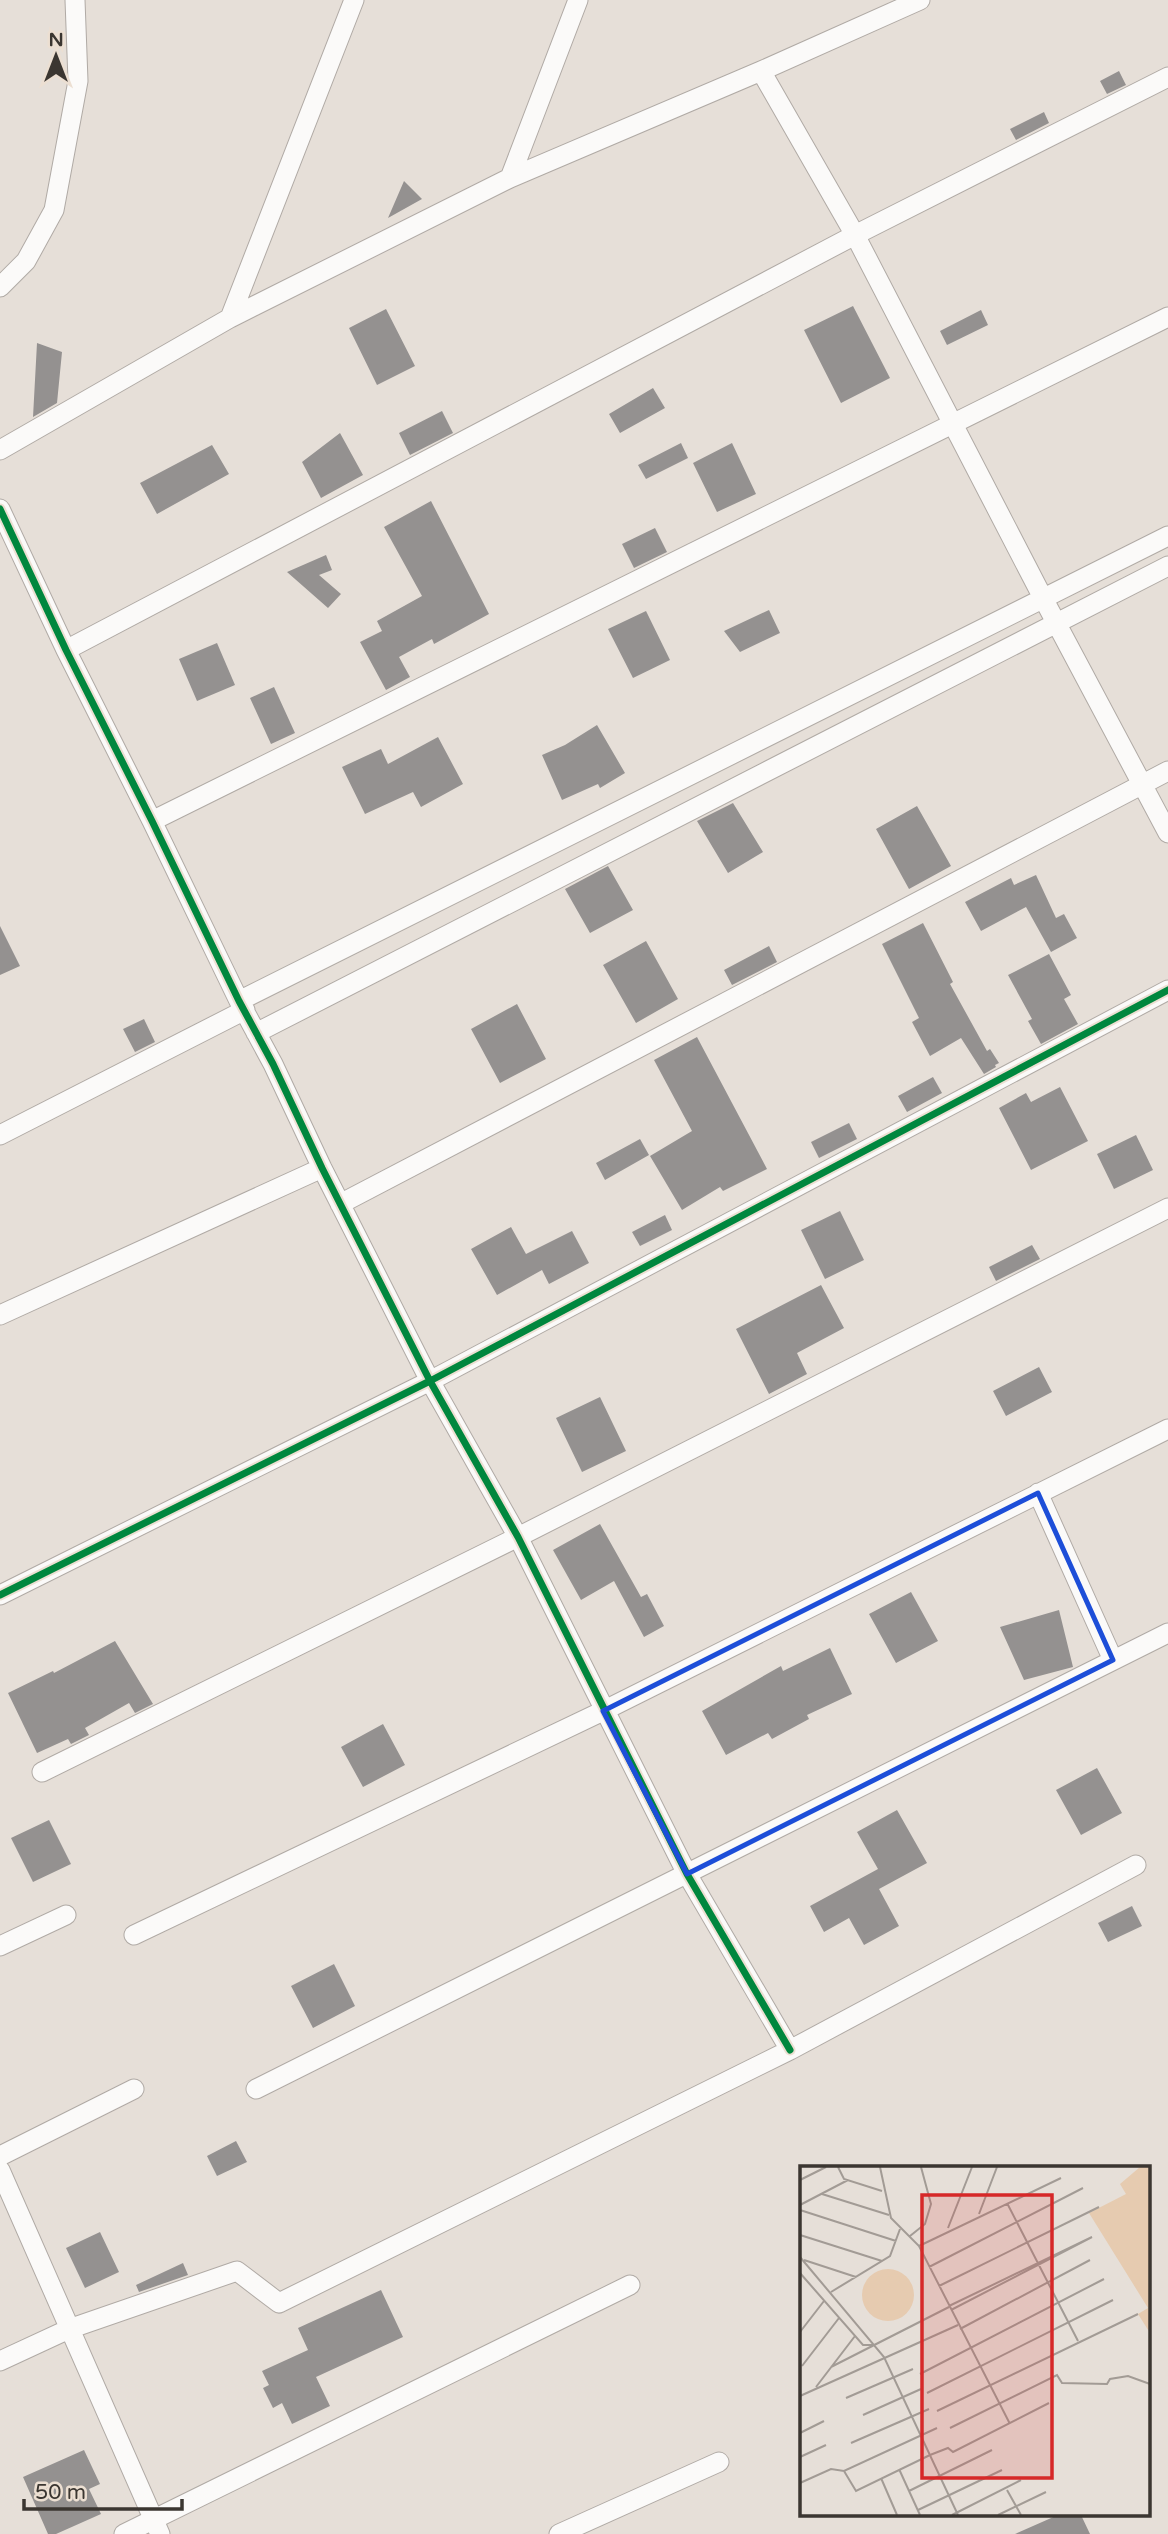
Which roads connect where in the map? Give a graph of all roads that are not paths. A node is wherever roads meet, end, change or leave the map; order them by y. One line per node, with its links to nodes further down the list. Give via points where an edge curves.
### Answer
1 (75, 0): 9 (street, via 78,81 54,209 26,261)
2 (354, 0): 11 (street)
3 (578, 0): 7 (street)
4 (920, 0): 5 (street)
5 (761, 71): 7 (street); 8 (street)
6 (1168, 78): 8 (street)
7 (510, 178): 11 (street)
8 (855, 234): 12 (street); 19 (street)
9 (0, 287)
10 (1168, 317): 12 (street)
11 (230, 318): 13 (street)
12 (953, 425): 17 (street); 22 (street)
13 (0, 450)
14 (0, 509): 19 (street)
15 (1168, 536): 17 (street)
16 (1168, 566): 18 (street)
17 (1042, 598): 18 (street); 25 (street)
18 (1056, 623): 21 (street); 26 (street)
19 (66, 650): 22 (street)
20 (1168, 771): 21 (street)
21 (1141, 786): 23 (street); 29 (street)
22 (152, 821): 25 (street)
23 (1168, 833)
24 (1168, 989): 32 (street)
25 (242, 1005): 26 (street); 27 (street)
26 (256, 1033): 28 (street)
27 (0, 1135)
28 (322, 1168): 29 (street); 31 (street)
29 (341, 1204): 32 (street)
30 (1168, 1208): 35 (street)
31 (0, 1315)
32 (430, 1381): 35 (street); 36 (street)
33 (1168, 1429): 34 (street)
34 (1038, 1493): 38 (street); 39 (street)
35 (517, 1537): 39 (street); 40 (street)
36 (0, 1595)
37 (1168, 1633): 38 (street)
38 (1113, 1660): 42 (street)
39 (603, 1711): 42 (street); 44 (street)
40 (42, 1772)
41 (1136, 1865): 46 (street)
42 (687, 1874): 46 (street); 48 (street)
43 (66, 1915): 45 (street)
44 (134, 1935)
45 (0, 1946)
46 (790, 2050): 52 (street, via 279,2303 237,2271)
47 (134, 2089): 49 (street)
48 (256, 2089)
49 (0, 2156)
50 (0, 2169): 52 (street)
51 (630, 2285): 55 (street)
52 (69, 2329): 53 (street); 55 (street)
53 (0, 2361)
54 (719, 2462): 57 (street)
55 (157, 2527): 56 (street)
56 (124, 2534)
57 (559, 2534)

